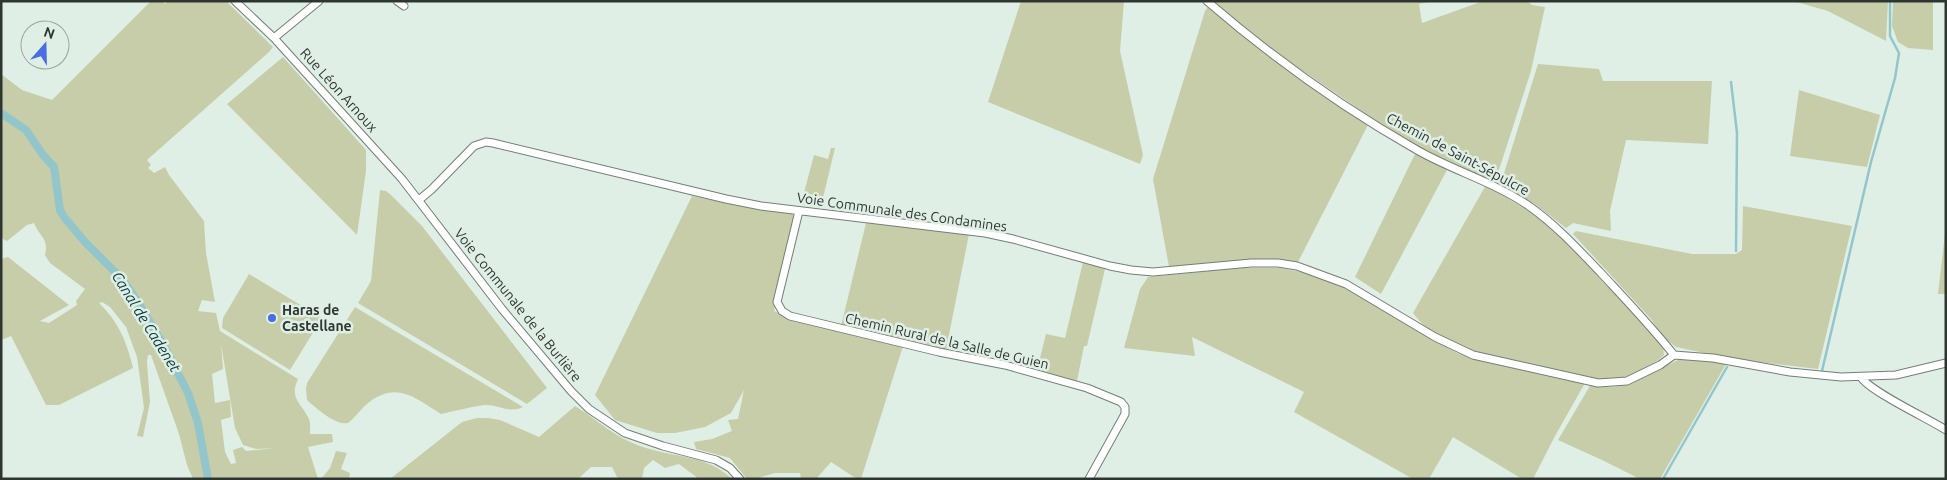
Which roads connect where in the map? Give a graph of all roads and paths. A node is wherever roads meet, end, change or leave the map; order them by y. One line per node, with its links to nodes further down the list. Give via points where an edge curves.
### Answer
1 (235, 1): 4 (street, Rue Léon Arnoux)
2 (319, 1): 4 (street)
3 (1207, 1): 7 (street, Chemin de Saint-Sépulcre, via 1294,70 1388,133 1495,185 1529,206 1564,235)
4 (274, 38): 5 (street, Rue Léon Arnoux)
5 (418, 200): 6 (street, Voie Communale des Condamines, via 469,150 486,142 726,199); 11 (street, Voie Communale de la Burlière, via 506,315 589,408 625,433 716,460)
6 (799, 211): 7 (street, Voie Communale des Condamines, via 985,233 1131,270 1153,272 1251,263 1297,266 1346,284 1435,337 1473,355 1598,383 1627,381 1660,366); 12 (street, Chemin Rural de la Salle de Guien, via 777,302 782,311 823,324 1005,365 1087,388 1121,402 1125,414)
7 (1674, 355): 9 (street, via 1713,358 1765,369)
8 (1946, 363): 9 (street, via 1896,375)
9 (1861, 378): 10 (street, via 1879,392)
10 (1946, 430)
11 (740, 479)
12 (1090, 479)

